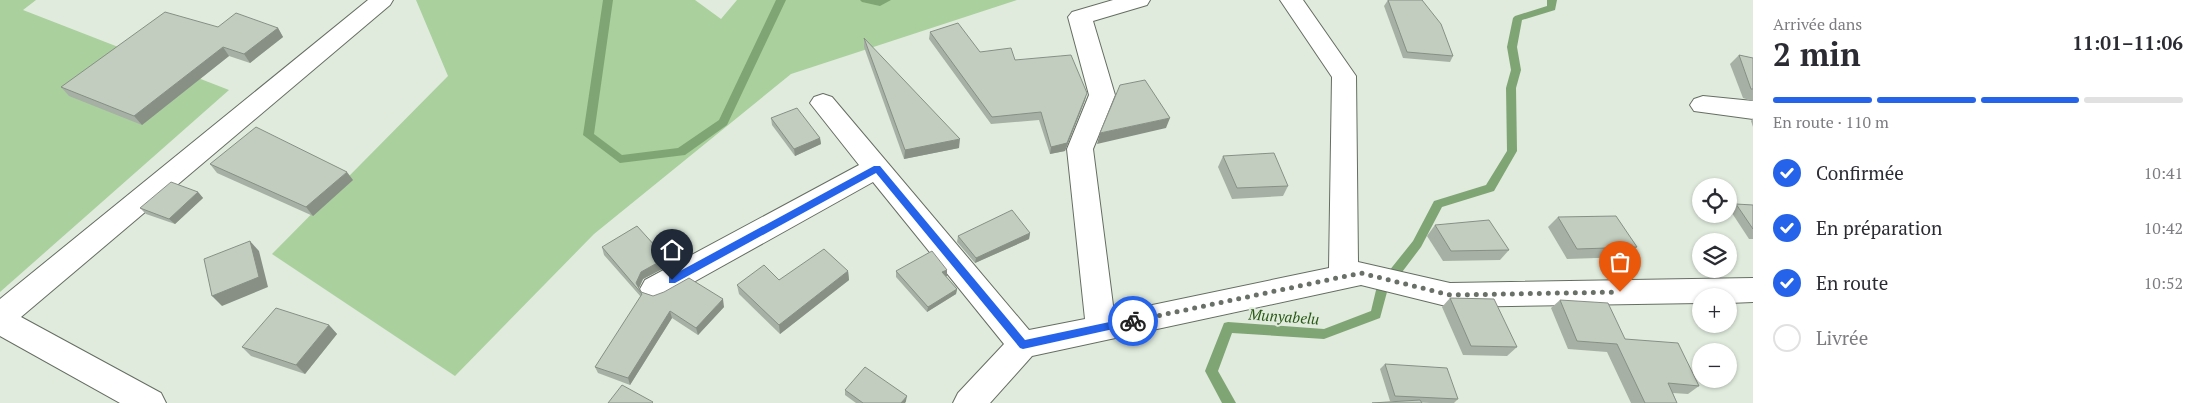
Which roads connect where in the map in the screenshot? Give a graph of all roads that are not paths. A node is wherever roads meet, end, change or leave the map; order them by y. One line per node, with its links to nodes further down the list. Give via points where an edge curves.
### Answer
1 (382, 0): 11 (street)
2 (1139, 0): 12 (street, via 1080,17 1102,95 1080,149)
3 (1291, 0): 8 (street, via 1344,76)
4 (823, 103): 7 (street)
5 (1704, 105): 6 (street)
6 (1753, 110)
7 (877, 168): 9 (street); 13 (street)
8 (1352, 275): 10 (street, via 1450,295); 12 (street)
9 (655, 289)
10 (1753, 290)
11 (0, 319): 14 (street)
12 (1101, 328): 13 (street)
13 (1023, 345): 15 (street)
14 (150, 403)
15 (968, 403)

